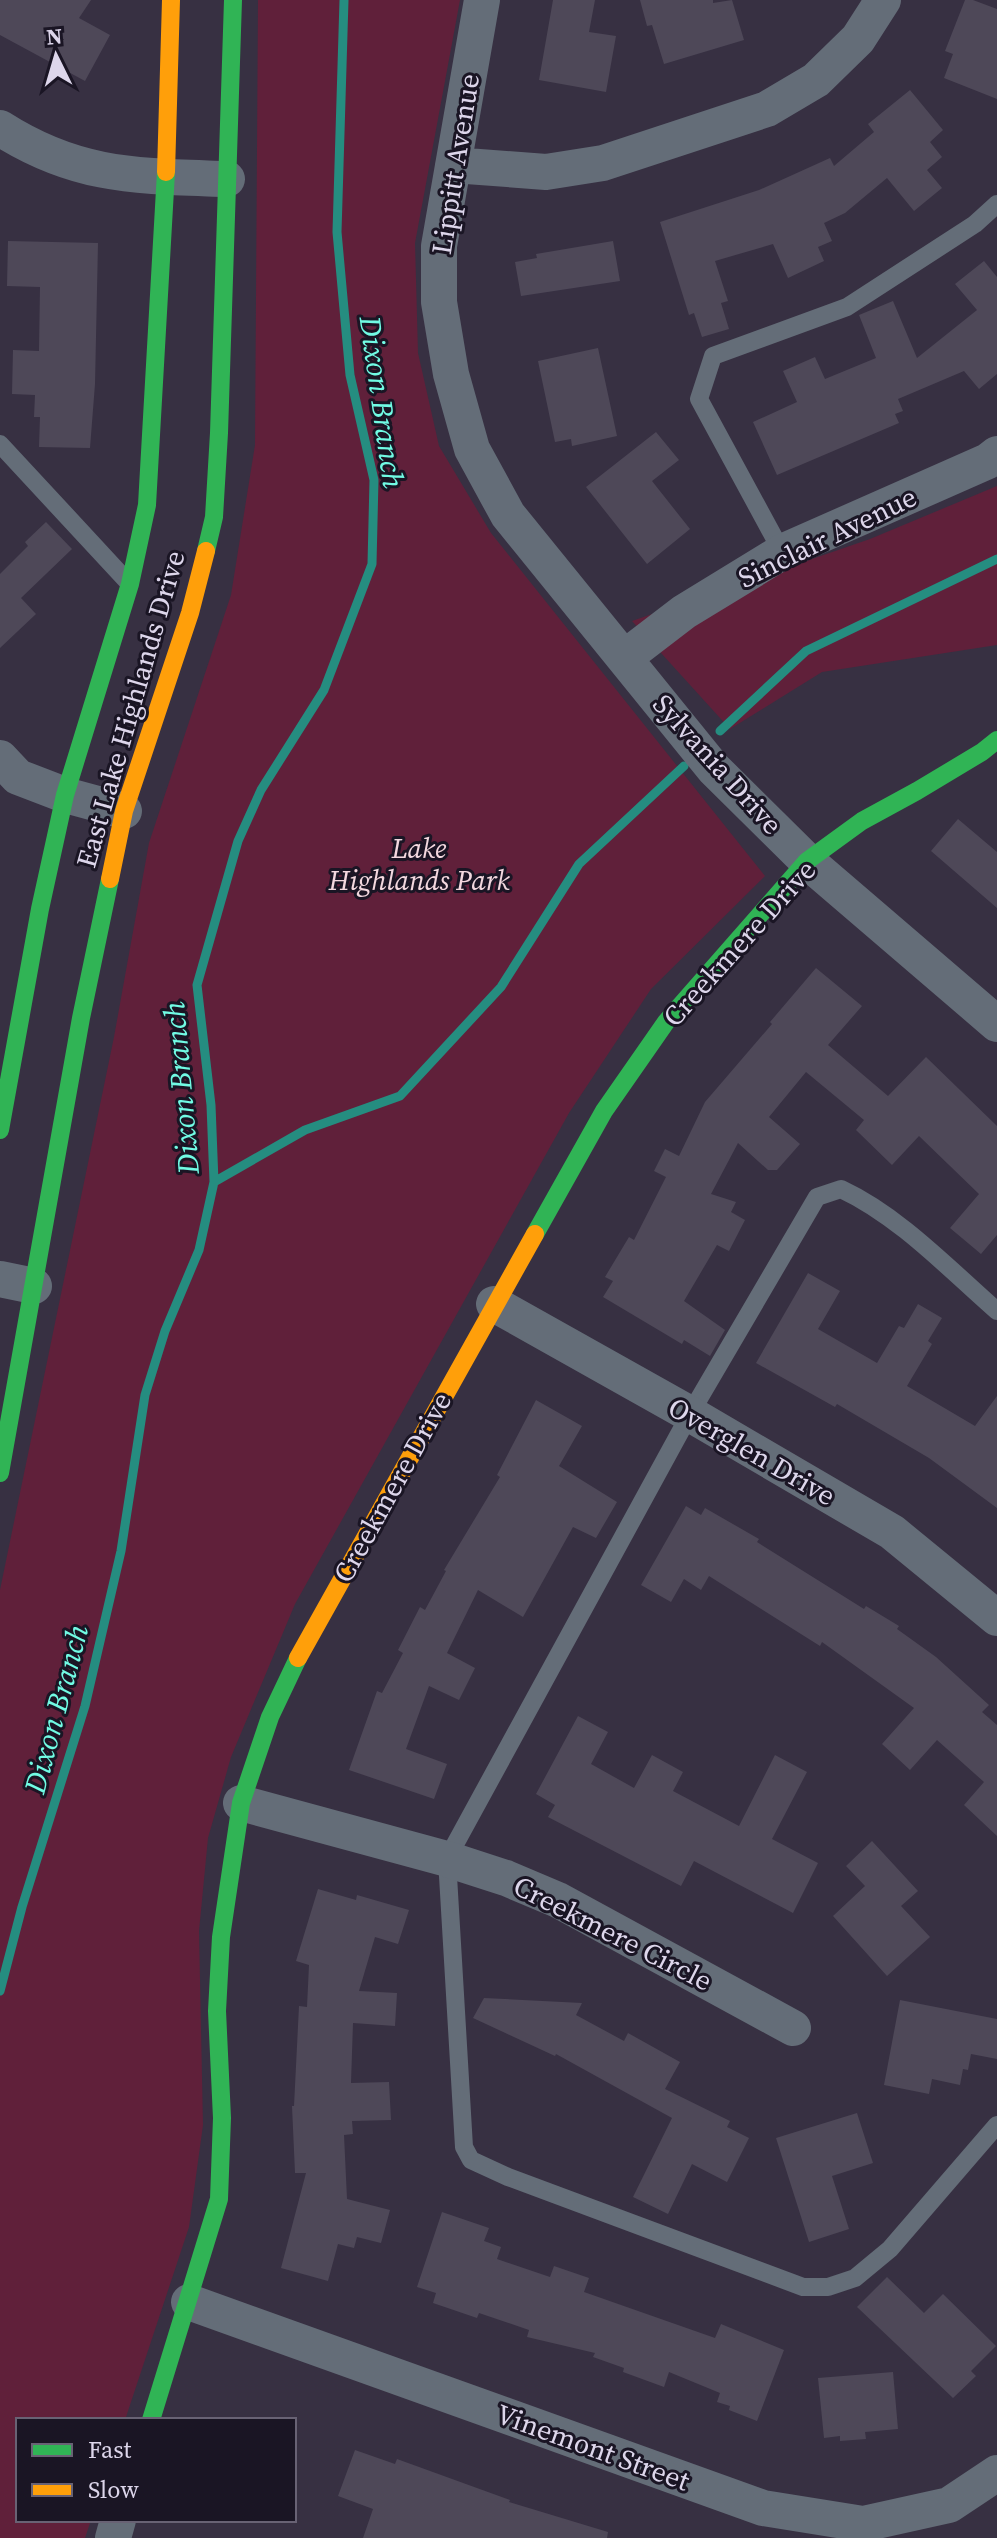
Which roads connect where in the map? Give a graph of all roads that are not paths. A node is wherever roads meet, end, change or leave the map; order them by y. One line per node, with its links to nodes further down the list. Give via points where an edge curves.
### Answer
1 (171, 0): 7 (main road, East Lake Highlands Drive)
2 (233, 0): 8 (main road, East Lake Highlands Drive)
3 (482, 0): 6 (street, Lippitt Avenue)
4 (883, 0): 6 (street, via 858,39 816,80 767,109 603,163 546,172)
5 (0, 128): 7 (street, via 27,146 83,167)
6 (453, 165): 14 (street, Lippitt Avenue, via 439,246 439,302 451,374 472,449 508,515)
7 (166, 177): 8 (street); 13 (main road, East Lake Highlands Drive, via 147,505)
8 (227, 179): 18 (main road, East Lake Highlands Drive, via 214,517 190,613)
9 (997, 204): 12 (lane, via 975,224 847,307 713,356 699,399)
10 (0, 444): 13 (lane)
11 (997, 454): 12 (street, Sinclair Avenue)
12 (782, 552): 14 (street, Sinclair Avenue, via 684,612)
13 (130, 584): 17 (main road, East Lake Highlands Drive)
14 (624, 658): 19 (street, Sylvania Drive, via 714,769)
15 (997, 740): 19 (main road, Creekmere Drive, via 862,821)
16 (0, 758): 17 (street, via 18,777)
17 (65, 795): 18 (street); 21 (main road, East Lake Highlands Drive)
18 (124, 811): 22 (main road, East Lake Highlands Drive)
19 (807, 861): 20 (street, Sylvania Drive); 23 (main road, Creekmere Drive, via 666,1022 604,1111)
20 (997, 1024)
21 (0, 1130)
22 (17, 1282): 26 (main road, East Lake Highlands Drive)
23 (494, 1304): 25 (street, Overglen Drive); 28 (main road, Creekmere Drive, via 306,1642 270,1717)
24 (997, 1311): 25 (lane, via 864,1199 841,1189 817,1197)
25 (690, 1414): 27 (street, Overglen Drive, via 892,1532); 29 (lane)
26 (0, 1473)
27 (997, 1618)
28 (241, 1803): 29 (street, Creekmere Circle); 32 (main road, Creekmere Drive, via 221,1937 219,2199)
29 (447, 1859): 30 (street, Creekmere Circle, via 558,1900); 31 (lane, via 464,2147 471,2160 803,2287 828,2287 855,2278 890,2249)
30 (793, 2028)
31 (997, 2125)
32 (189, 2302): 33 (main road, Creekmere Drive); 34 (street, Vinemont Street, via 763,2508 863,2524 949,2505)
33 (152, 2418)
34 (997, 2473)

